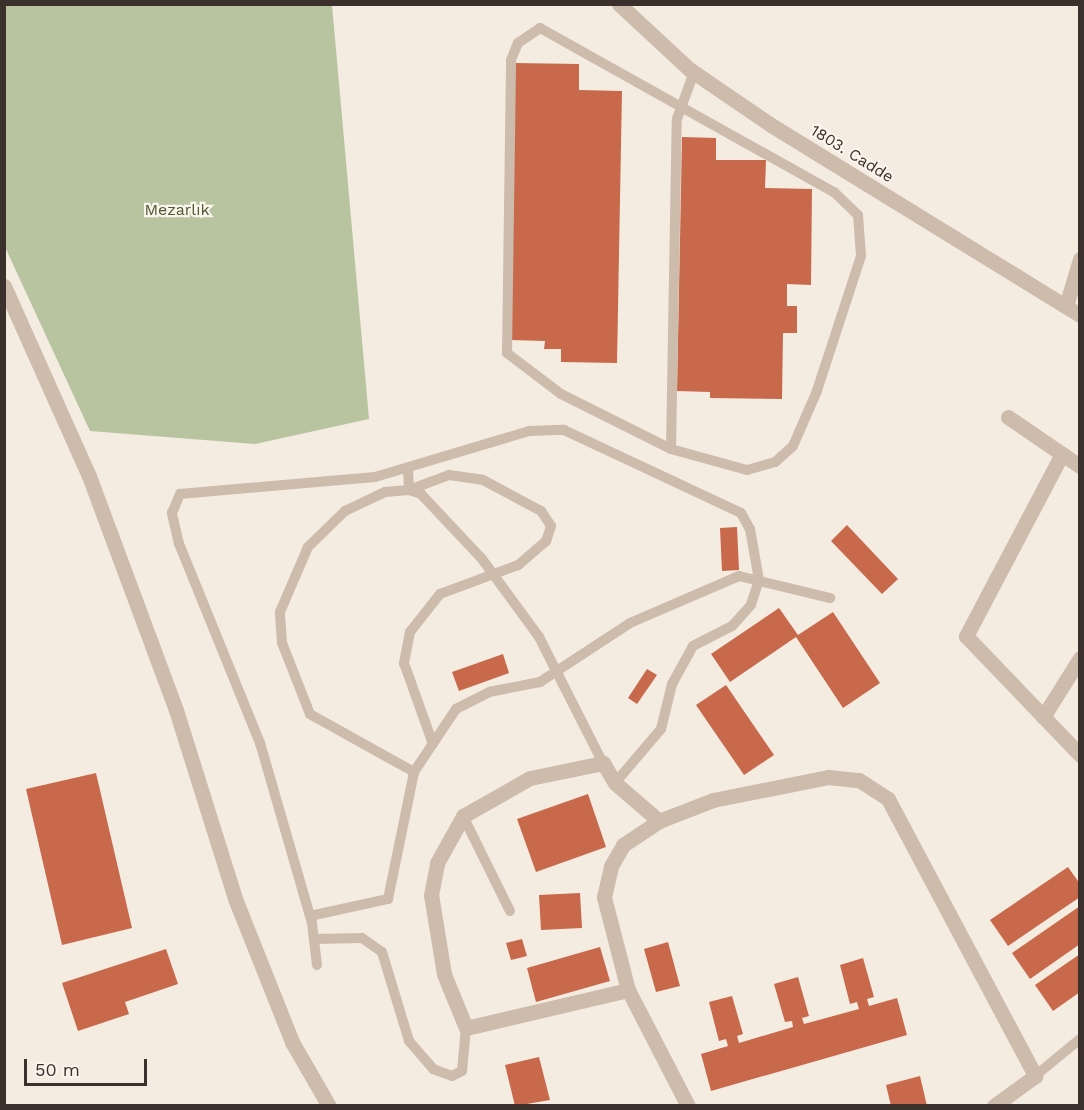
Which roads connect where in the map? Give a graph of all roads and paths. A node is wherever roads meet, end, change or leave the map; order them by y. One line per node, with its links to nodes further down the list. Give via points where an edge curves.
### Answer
1 (619, 4): 2 (street, 1803. Cadde)
2 (694, 72): 3 (lane); 6 (street, 1803. Cadde)
3 (680, 104): 9 (lane); 9 (lane, via 844,198 858,215 864,235 818,391 793,446 775,462 747,470); 9 (lane, via 540,28 524,36 514,51 504,347 518,365 561,394)
4 (1080, 260): 6 (street)
5 (4, 286): 35 (street, via 37,348 93,487 176,710 236,902 292,1041)
6 (1066, 306): 7 (street, 1803. Cadde)
7 (1080, 315)
8 (1008, 417): 10 (street)
9 (671, 449)
10 (1062, 454): 11 (street); 19 (street, via 966,636)
11 (1080, 466)
12 (408, 470): 13 (lane); 15 (lane, via 529,430 564,430 741,513 750,529); 28 (lane, via 284,487 198,490 180,494 174,502 178,544 260,742)
13 (409, 490): 14 (lane, via 422,494); 14 (lane, via 449,475 483,480 541,511 551,526 546,540); 23 (lane, via 385,492 345,511 308,547 280,612 282,643 310,714)
14 (495, 576): 18 (lane); 20 (lane, via 440,594 410,632 404,663)
15 (759, 580): 16 (lane); 18 (lane, via 739,576 704,590 630,623); 24 (lane, via 751,605 732,626 693,646 672,684 661,729)
16 (830, 598)
17 (1080, 658): 19 (street)
18 (559, 669): 20 (lane, via 540,682 489,692 456,709); 22 (lane)
19 (1043, 717): 21 (street)
20 (433, 744): 23 (lane)
21 (1080, 755)
22 (603, 762): 24 (street); 25 (street, via 530,778)
23 (414, 772): 28 (lane, via 388,899)
24 (615, 783): 26 (street)
25 (463, 816): 27 (lane); 32 (street, via 437,863 431,895 444,974)
26 (659, 821): 31 (street, via 622,845 604,897); 34 (street, via 713,800 828,777 859,780 888,800)
27 (510, 912)
28 (310, 916): 29 (lane)
29 (314, 939): 30 (lane); 32 (lane, via 362,938 382,952 409,1041 433,1069 452,1076 462,1071)
30 (317, 965)
31 (628, 990): 32 (street); 36 (street)
32 (466, 1028)
33 (1080, 1039): 34 (lane)
34 (1035, 1076): 37 (street)
35 (329, 1106)
36 (688, 1106)
37 (994, 1106)

